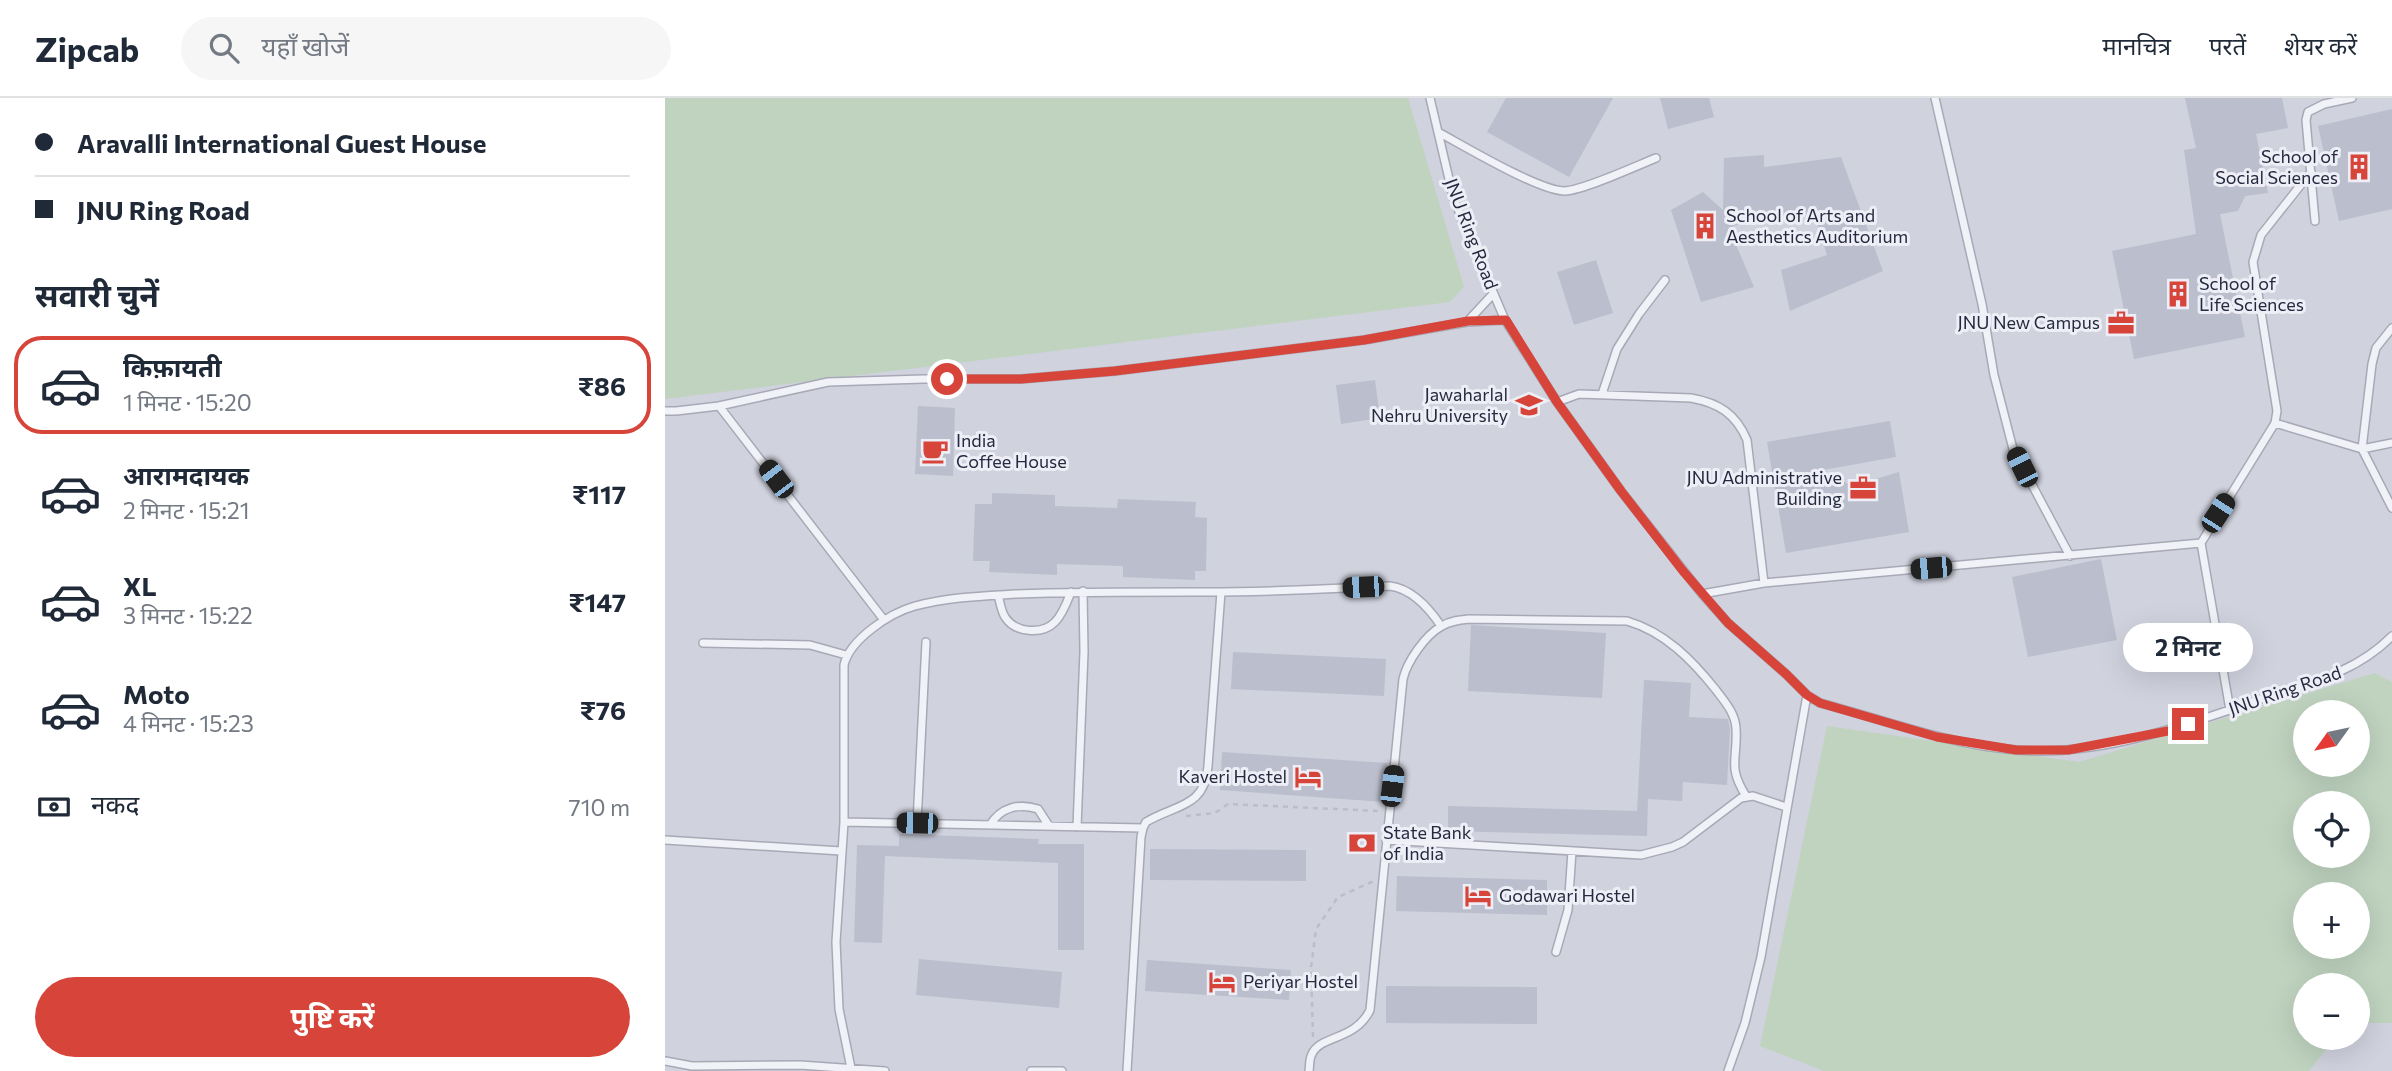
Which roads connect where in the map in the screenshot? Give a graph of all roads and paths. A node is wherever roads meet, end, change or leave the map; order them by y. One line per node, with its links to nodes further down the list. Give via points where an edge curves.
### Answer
1 (1430, 98): 4 (lane, JNU Ring Road)
2 (1935, 98): 22 (lane, via 2013,449)
3 (2352, 98): 6 (lane, via 2308,112)
4 (1438, 132): 5 (lane, via 1555,190 1581,187); 9 (lane, JNU Ring Road, via 1453,196)
5 (1656, 158)
6 (2311, 172): 7 (lane); 17 (lane, via 2261,235 2253,262 2277,411)
7 (2315, 221)
8 (1665, 280): 13 (lane, via 1617,349)
9 (1493, 294): 10 (lane, JNU Ring Road); 11 (lane)
10 (1506, 320): 11 (lane); 14 (lane, JNU Ring Road)
11 (1468, 321): 15 (lane, via 1364,340 1115,371 1021,379 828,382)
12 (2392, 328): 19 (lane, via 2376,348 2372,364)
13 (1602, 394): 14 (lane, via 1579,394); 23 (lane, via 1709,401 1728,411 1741,426 1747,440)
14 (1557, 402): 27 (lane, JNU Ring Road)
15 (719, 406): 16 (lane); 29 (lane)
16 (665, 411)
17 (2275, 423): 19 (lane); 21 (lane)
18 (2392, 443): 19 (lane)
19 (2362, 449): 20 (lane)
20 (2392, 508)
21 (2201, 543): 22 (lane); 36 (lane)
22 (2070, 556): 23 (lane)
23 (1764, 583): 27 (lane)
24 (1083, 591): 25 (lane); 26 (lane); 45 (lane)
25 (1071, 592): 28 (lane); 28 (lane, via 1054,623 1025,631 1010,624)
26 (1221, 592): 30 (lane, via 1400,588); 46 (lane, via 1204,787 1187,804 1154,818)
27 (1702, 594): 35 (lane, JNU Ring Road)
28 (998, 595): 29 (lane, via 929,603)
29 (884, 620): 34 (lane)
30 (1441, 626): 37 (lane, via 1469,619 1627,621 1650,630 1692,660 1731,709 1736,728 1734,775); 39 (lane, via 1405,668)
31 (2392, 636): 36 (lane, JNU Ring Road, via 2379,650 2341,672)
32 (926, 642): 42 (lane)
33 (703, 643): 34 (lane, via 810,645)
34 (846, 655): 41 (lane)
35 (1807, 695): 36 (lane, JNU Ring Road, via 1820,703 1937,737 2016,750 2081,748 2168,731); 38 (lane)
36 (2230, 710)
37 (1746, 796): 38 (lane); 50 (lane, via 1672,848 1641,855)
38 (1786, 807): 62 (lane, via 1761,957)
39 (1389, 811): 40 (path, via 1228,804 1215,813); 48 (lane)
40 (1178, 816)
41 (844, 822): 42 (lane); 49 (lane)
42 (917, 823): 43 (lane)
43 (991, 825): 44 (lane); 44 (lane, via 1005,810 1022,806 1038,809)
44 (1048, 826): 45 (lane)
45 (1077, 827): 46 (lane)
46 (1143, 828): 60 (lane)
47 (665, 840): 49 (lane)
48 (1386, 840): 50 (lane); 51 (lane)
49 (841, 851): 56 (lane, via 837,984)
50 (1572, 851): 52 (lane, via 1568,910)
51 (1383, 877): 53 (lane, via 1370,1010 1355,1030); 53 (path, via 1338,897 1316,929 1311,968)
52 (1556, 951)
53 (1313, 1050): 61 (lane)
54 (665, 1061): 55 (lane)
55 (692, 1068): 56 (lane)
56 (851, 1068): 57 (lane)
57 (885, 1071)
58 (1031, 1071): 59 (lane)
59 (1062, 1071)
60 (1127, 1071)
61 (1309, 1071)
62 (1728, 1071)

